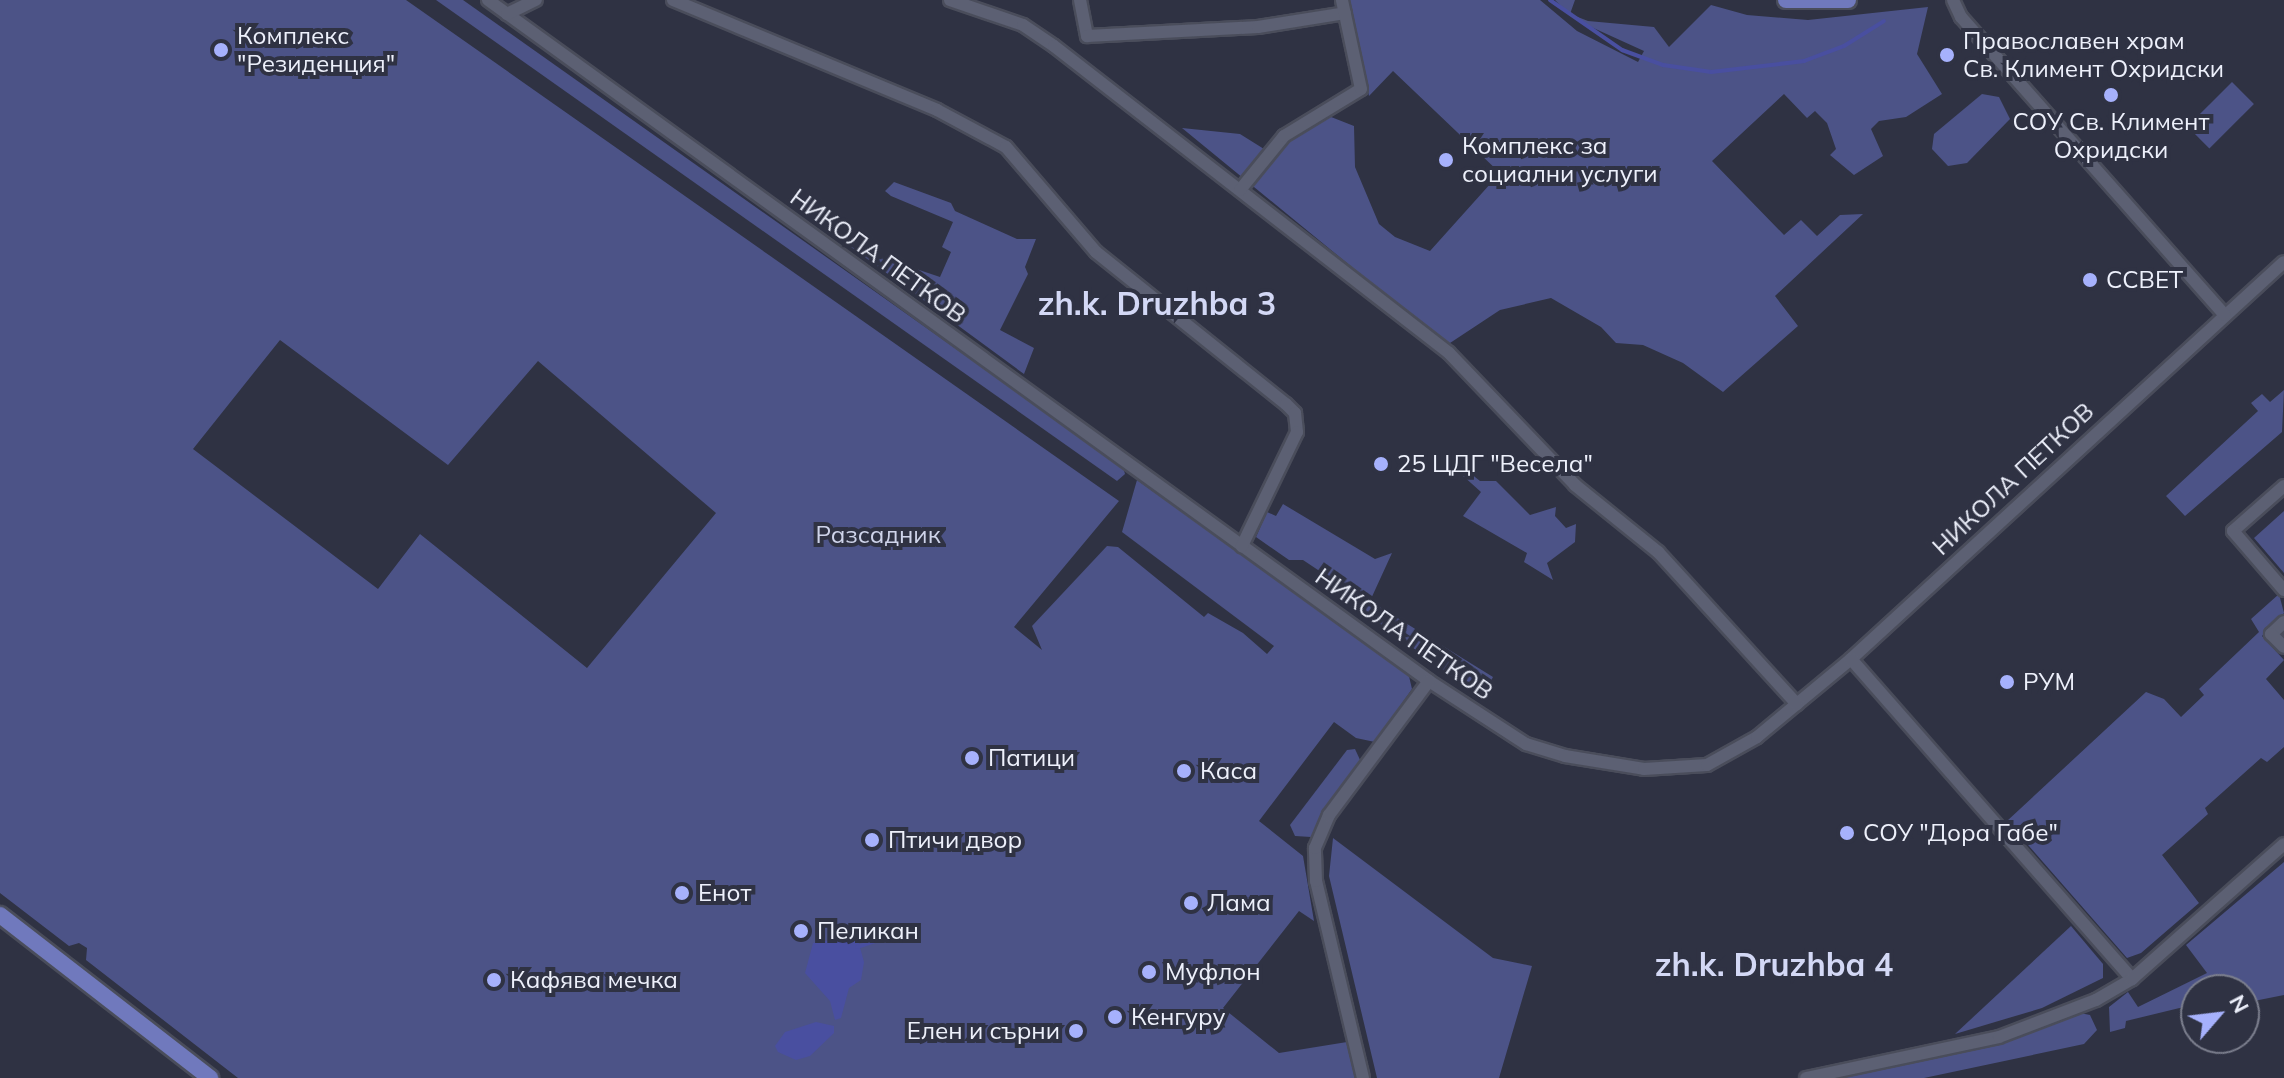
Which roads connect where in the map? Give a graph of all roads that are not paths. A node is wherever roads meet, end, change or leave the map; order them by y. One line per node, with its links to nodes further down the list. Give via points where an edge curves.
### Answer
1 (488, 0): 10 (street, НИКОЛА ПЕТКОВ)
2 (536, 0): 10 (street)
3 (673, 0): 15 (street, via 937,110 1006,147 1096,252 1286,404 1295,413 1297,432)
4 (950, 0): 11 (street, via 1023,25)
5 (1080, 0): 9 (street, via 1087,36 1258,27)
6 (1786, 0): 7 (main road)
7 (1848, 0)
8 (1953, 0): 13 (street, via 1961,17)
9 (1343, 6): 11 (street, via 1361,89 1284,136)
10 (507, 14): 15 (street, НИКОЛА ПЕТКОВ)
11 (1240, 190): 21 (street, via 1449,353 1575,485 1658,552)
12 (2284, 262): 13 (street, НИКОЛА ПЕТКОВ)
13 (2225, 315): 19 (street, НИКОЛА ПЕТКОВ)
14 (2284, 486): 16 (street, via 2233,531)
15 (1242, 546): 20 (street, НИКОЛА ПЕТКОВ)
16 (2284, 590)
17 (2284, 622): 18 (street, via 2271,634)
18 (2284, 647)
19 (1851, 659): 21 (street, НИКОЛА ПЕТКОВ); 24 (street)
20 (1429, 681): 21 (street, НИКОЛА ПЕТКОВ, via 1526,744 1644,769 1707,765 1757,737); 26 (street, via 1329,815 1315,848 1316,881)
21 (1797, 704)
22 (2284, 844): 24 (street)
23 (0, 915): 25 (main road)
24 (2132, 979): 27 (street, via 2096,1000 1999,1037)
25 (210, 1078)
26 (1363, 1078)
27 (1806, 1078)

